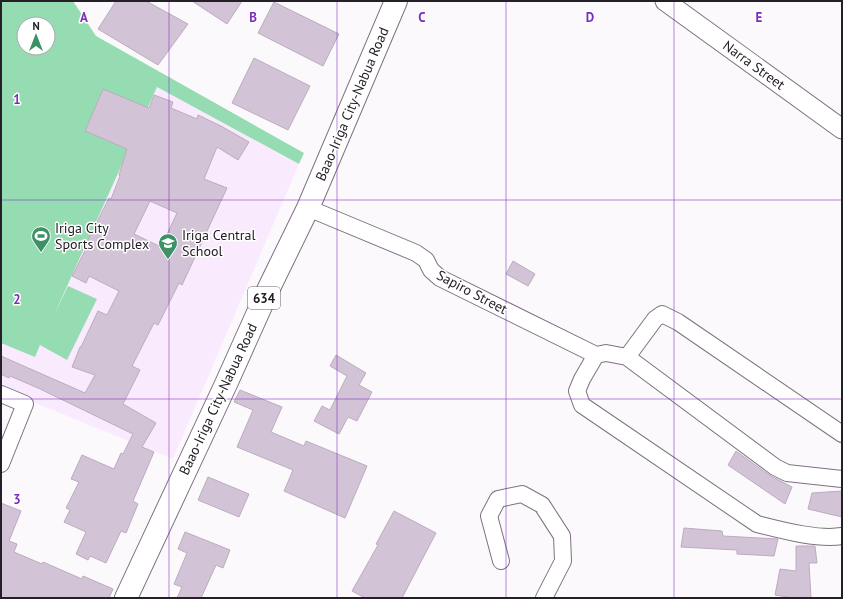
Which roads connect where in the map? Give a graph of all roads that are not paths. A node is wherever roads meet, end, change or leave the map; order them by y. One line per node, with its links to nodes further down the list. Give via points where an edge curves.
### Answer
1 (396, 1): 4 (main road, Baao-Iriga City-Nabua Road / 634)
2 (666, 1): 3 (street, Narra Street)
3 (842, 129)
4 (308, 208): 5 (street, Sapiro Street, via 416,254 426,260 431,270 440,278); 13 (main road, Baao-Iriga City-Nabua Road / 634, via 268,288)
5 (596, 355): 6 (street, via 606,353); 11 (street, via 577,391 582,405 757,524 811,535)
6 (627, 357): 8 (street, via 662,314 678,322); 10 (street, via 787,474)
7 (1, 394): 9 (street, via 25,404)
8 (842, 434)
9 (1, 464)
10 (842, 480)
11 (842, 536)
12 (501, 561): 14 (street, via 488,516 498,499 522,494 542,505 562,536 562,561)
13 (130, 597)
14 (544, 598)

